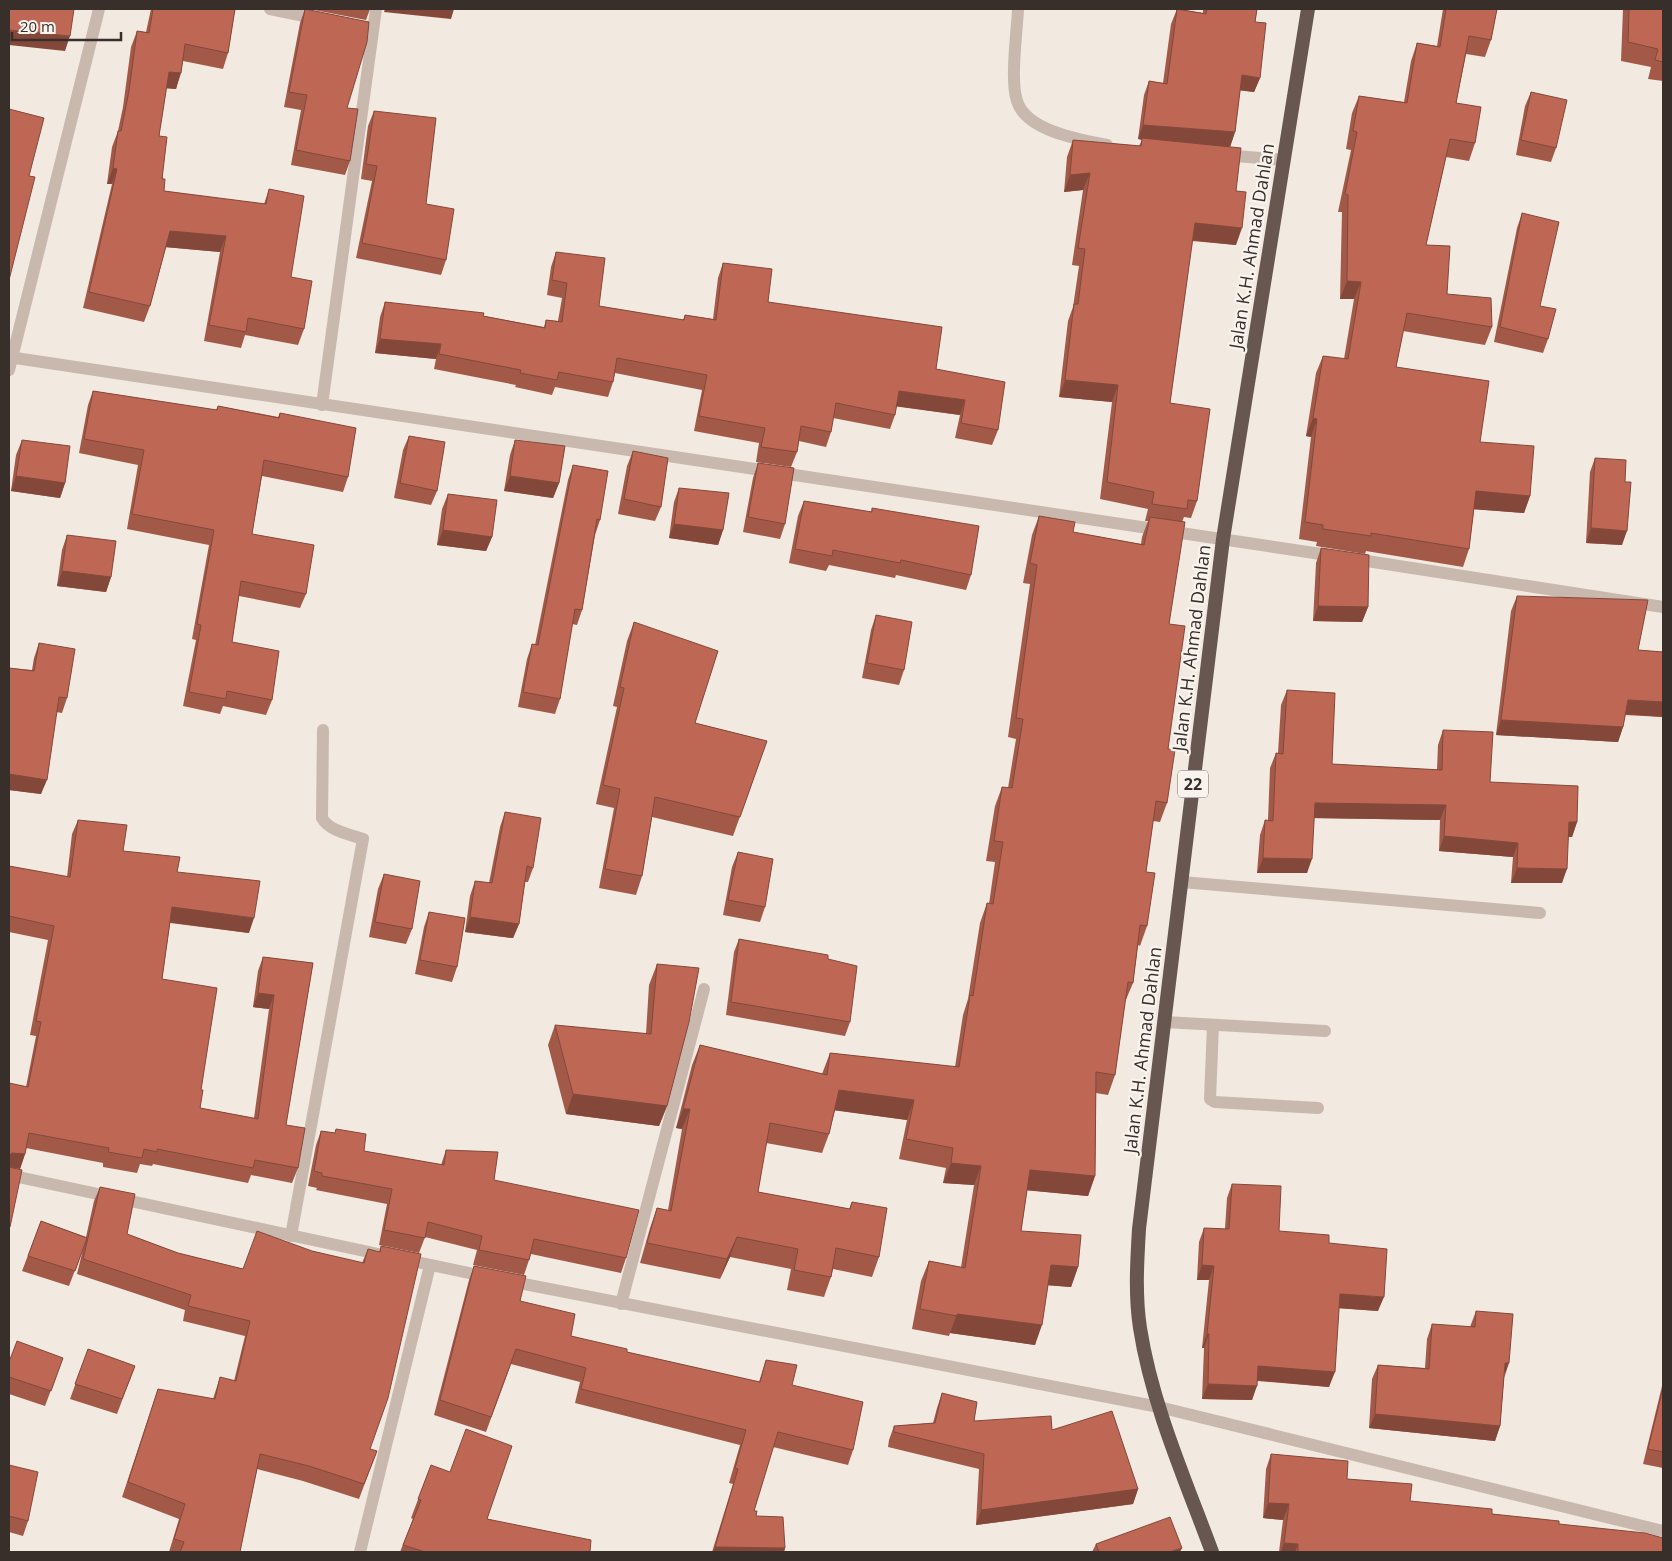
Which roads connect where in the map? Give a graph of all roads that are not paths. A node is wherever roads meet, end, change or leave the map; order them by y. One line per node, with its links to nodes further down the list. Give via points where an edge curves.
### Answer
1 (99, 9): 10 (street)
2 (270, 9): 6 (street)
3 (376, 9): 11 (street, via 368,29)
4 (1018, 9): 7 (street, via 1014,85 1017,103 1030,119 1068,137)
5 (1308, 9): 9 (highway, Jalan K.H. Ahmad Dahlan / 22)
6 (336, 22)
7 (1118, 146)
8 (1216, 154): 9 (street)
9 (1284, 160): 12 (highway, Jalan K.H. Ahmad Dahlan / 22)
10 (10, 362): 11 (street)
11 (322, 405): 12 (street)
12 (1223, 539): 13 (street); 15 (highway, Jalan K.H. Ahmad Dahlan / 22)
13 (1663, 607)
14 (324, 730): 23 (street, via 322,818 334,829 363,839)
15 (1182, 882): 16 (street); 18 (highway, Jalan K.H. Ahmad Dahlan / 22)
16 (1540, 913)
17 (704, 989): 25 (street)
18 (1165, 1022): 19 (street); 26 (highway, Jalan K.H. Ahmad Dahlan / 22, via 1136,1274 1140,1328)
19 (1213, 1025): 20 (street); 21 (street, via 1210,1100)
20 (1325, 1031)
21 (1318, 1108)
22 (9, 1176): 23 (street)
23 (291, 1236): 24 (street)
24 (430, 1265): 25 (street); 28 (street)
25 (621, 1304): 26 (street)
26 (1159, 1407): 27 (street); 29 (highway, Jalan K.H. Ahmad Dahlan / 22)
27 (1663, 1531)
28 (360, 1552)
29 (1212, 1552)

